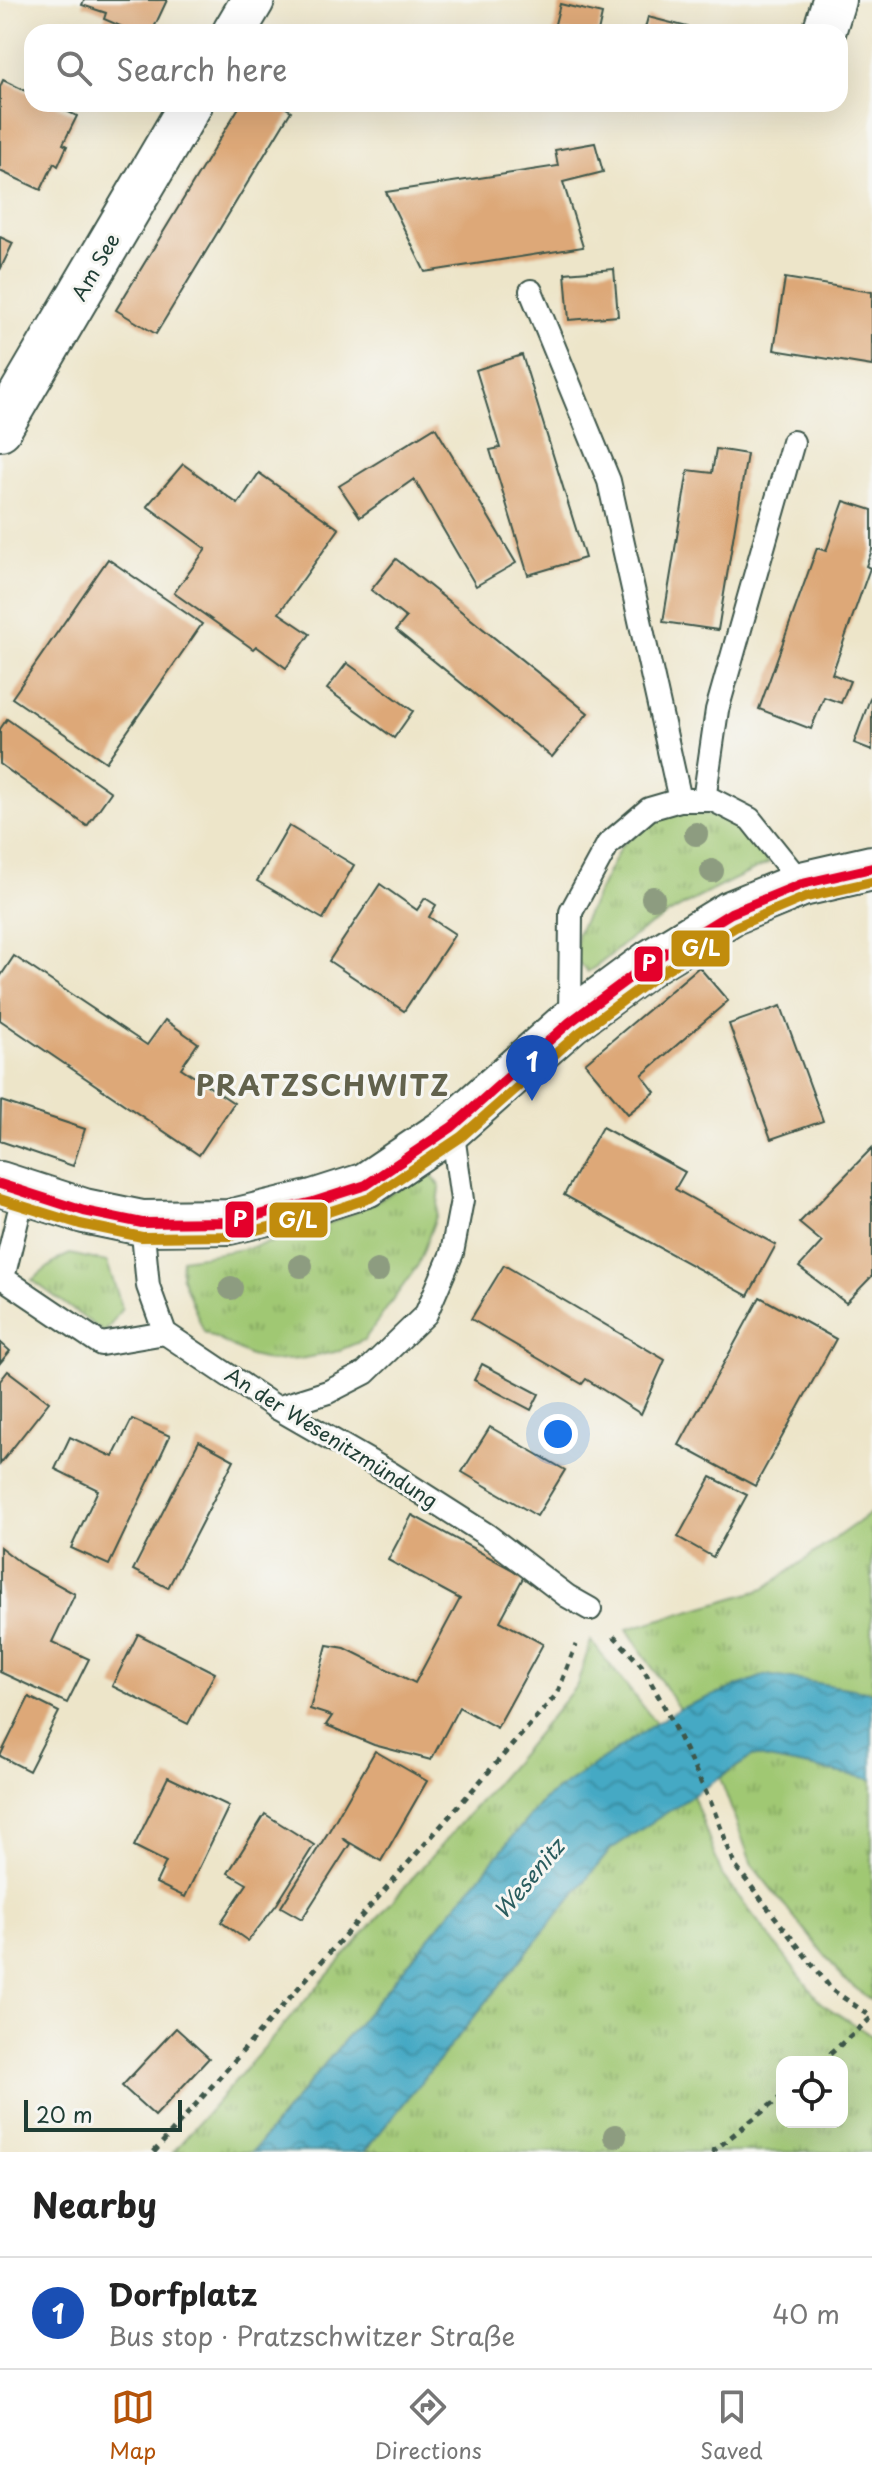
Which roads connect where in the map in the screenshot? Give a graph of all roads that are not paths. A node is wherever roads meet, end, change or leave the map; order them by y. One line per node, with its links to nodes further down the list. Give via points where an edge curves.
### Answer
1 (253, 0): 3 (street)
2 (834, 0): 4 (street)
3 (239, 24)
4 (826, 24)
5 (186, 112): 7 (street, Am See)
6 (531, 291): 9 (lane, via 609,481)
7 (0, 429)
8 (793, 442): 10 (lane, via 717,710)
9 (680, 800): 10 (lane); 13 (lane, via 649,809 608,844 571,912)
10 (704, 800): 12 (lane, via 750,819)
11 (872, 868): 12 (street)
12 (802, 884): 13 (street, via 731,913 651,962)
13 (570, 1022): 14 (street)
14 (452, 1127): 16 (street, via 366,1185 313,1202 229,1222); 18 (lane, via 462,1200 452,1253 426,1314 365,1373)
15 (12, 1188): 16 (street); 17 (lane, via 3,1278 101,1344)
16 (142, 1223): 17 (lane, via 148,1286)
17 (165, 1333): 18 (lane, An der Wesenitzmündung)
18 (277, 1408): 19 (lane, An der Wesenitzmündung, via 487,1535)
19 (590, 1609)

